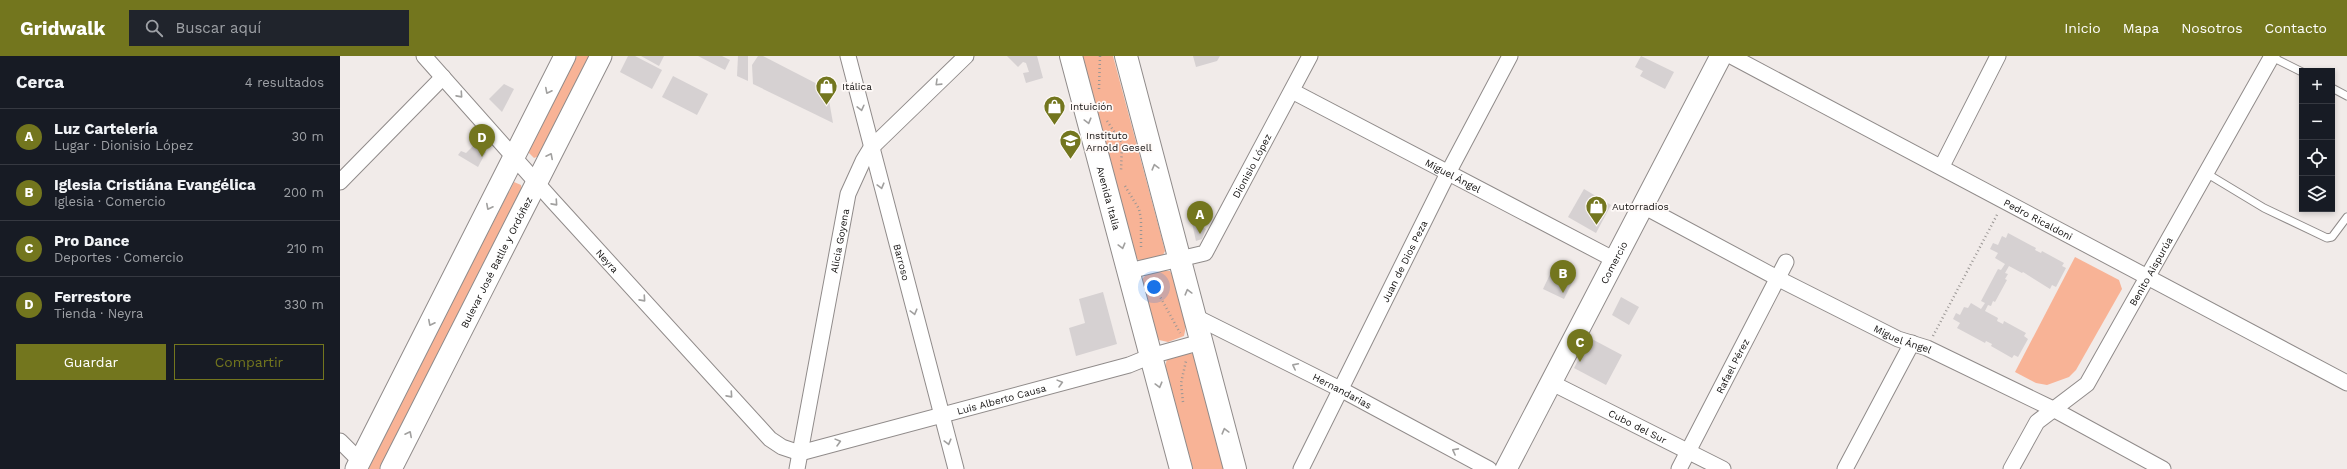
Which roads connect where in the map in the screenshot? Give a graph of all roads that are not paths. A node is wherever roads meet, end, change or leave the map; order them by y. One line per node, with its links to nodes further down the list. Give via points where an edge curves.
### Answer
1 (424, 56): 15 (street, Neyra)
2 (566, 56): 20 (main road, one-way to 20)
3 (601, 56): 25 (main road, Bulevar José Batlle y Ordóñez, one-way to 3)
4 (848, 56): 19 (street, Barroso, one-way to 19)
5 (966, 56): 19 (street, Alicia Goyena, one-way to 19)
6 (1071, 56): 31 (main road, Avenida Italia, one-way to 31)
7 (1126, 56): 28 (main road, one-way to 7)
8 (1310, 56): 17 (street, Dionisio López)
9 (1510, 56): 22 (street, Juan de Dios Peza)
10 (1721, 56): 26 (main road, Comercio)
11 (1731, 56): 21 (street, Pedro Ricaldoni)
12 (1998, 56): 21 (street)
13 (2271, 56): 14 (lane); 23 (street, Benito Aispurúa)
14 (2299, 70)
15 (443, 77): 20 (street, Neyra, one-way to 20); 24 (street)
16 (2335, 90): 18 (lane)
17 (1292, 91): 22 (street, Miguel Ángel); 28 (street, Dionisio López, via 1204,253)
18 (2347, 96)
19 (871, 148): 42 (street, Barroso, one-way to 42); 45 (street, Alicia Goyena, via 848,194)
20 (514, 157): 25 (street, Neyra); 46 (main road, one-way to 46)
21 (1942, 166): 32 (street, Pedro Ricaldoni)
22 (1448, 173): 29 (street, Miguel Ángel); 40 (street, Juan de Dios Peza)
23 (2206, 173): 27 (lane, via 2264,208 2327,238 2332,237); 32 (street, Benito Aispurúa)
24 (340, 182)
25 (537, 183): 45 (street, Neyra, one-way to 45, via 770,439 782,447); 47 (main road, Bulevar José Batlle y Ordóñez, one-way to 25)
26 (1642, 206): 29 (main road, Comercio); 33 (street, Miguel Ángel)
27 (2347, 217)
28 (1179, 259): 31 (street); 34 (main road, one-way to 28)
29 (1615, 260): 39 (main road, Comercio)
30 (1786, 262): 33 (street, Rafael Pérez)
31 (1129, 271): 37 (main road, Avenida Italia)
32 (2147, 277): 38 (street, Pedro Ricaldoni); 41 (street, Benito Aispurúa, via 2087,384)
33 (1779, 279): 36 (street, Miguel Ángel, via 1898,339); 44 (street, Rafael Pérez)
34 (1194, 316): 35 (main road); 40 (street, Hernandarias, one-way to 34)
35 (1201, 342): 37 (street, Luis Alberto Causa); 51 (main road, one-way to 35)
36 (1912, 343): 41 (street, Miguel Ángel); 57 (street)
37 (1151, 356): 42 (street, Luis Alberto Causa, one-way to 37, via 1130,365); 50 (main road, Avenida Italia, one-way to 50)
38 (2347, 383)
39 (1552, 384): 44 (street, Cubo del Sur); 54 (main road, Comercio)
40 (1342, 390): 52 (street, Juan de Dios Peza); 53 (street, Hernandarias, one-way to 40)
41 (2053, 409): 58 (street, Benito Aispurúa, via 2032,429); 59 (street, Miguel Ángel)
42 (941, 414): 45 (street, Luis Alberto Causa, one-way to 42); 49 (street, Barroso, one-way to 49)
43 (340, 441): 46 (street)
44 (1688, 451): 55 (street, Rafael Pérez); 56 (street, Cubo del Sur)
45 (800, 453): 48 (street, Alicia Goyena)
46 (358, 465)
47 (391, 469)
48 (797, 469)
49 (956, 469)
50 (1181, 469)
51 (1236, 469)
52 (1301, 469)
53 (1489, 469)
54 (1506, 469)
55 (1679, 469)
56 (1723, 469)
57 (1845, 469)
58 (2011, 469)
59 (2163, 469)

